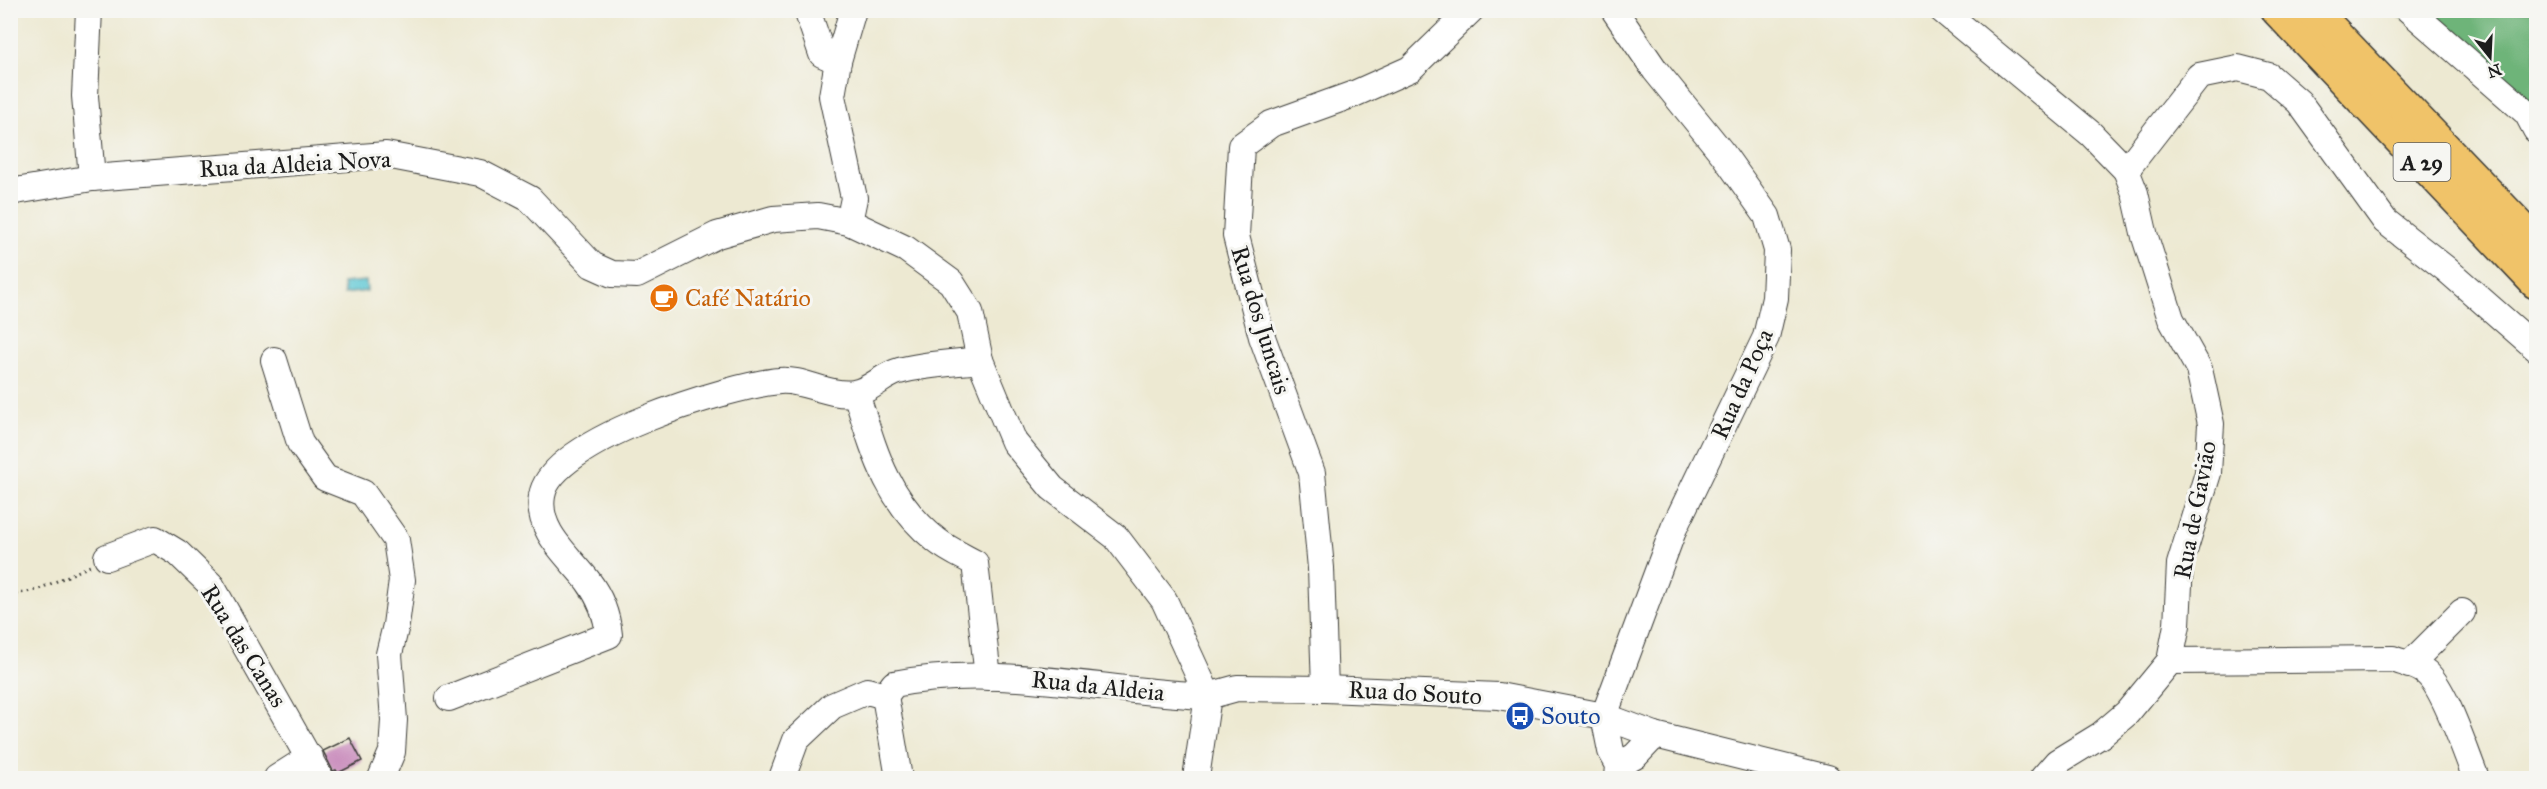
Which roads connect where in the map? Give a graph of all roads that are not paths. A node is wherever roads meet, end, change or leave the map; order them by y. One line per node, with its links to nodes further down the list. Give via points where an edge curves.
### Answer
1 (90, 10): 13 (street, via 85,96)
2 (807, 10): 10 (street, via 822,54)
3 (853, 10): 10 (street)
4 (1471, 10): 27 (street, Rua dos Juncais, via 1410,69 1271,124 1241,146 1236,236 1262,337 1312,473 1321,568)
5 (1614, 10): 31 (street, Rua da Poça, via 1767,216 1777,250 1775,298 1766,337 1674,528)
6 (1941, 10): 12 (street, Rua de Gavião, via 2091,134)
7 (2278, 10): 17 (highway, A 29)
8 (2312, 10): 16 (highway, A 29)
9 (2409, 10): 11 (street, via 2527,113)
10 (838, 61): 15 (street, via 832,96 854,198)
11 (2536, 130)
12 (2126, 170): 18 (street, via 2199,76 2238,68 2269,76 2299,102 2385,221); 24 (street, Rua de Gavião, via 2171,319 2199,369 2211,424 2208,473 2180,564 2177,625)
13 (92, 178): 14 (street, Rua da Aldeia Nova); 15 (street, Rua da Aldeia Nova, via 386,155 480,173 530,200 592,266 612,274 637,275 717,236 773,219 818,216)
14 (10, 192)
15 (849, 222): 20 (street, Rua da Aldeia Nova, via 906,249 951,282 970,312)
16 (2536, 244)
17 (2536, 282)
18 (2536, 348)
19 (274, 360): 36 (street, via 300,443 325,478 363,493 396,540 402,580 388,654 394,720 392,752)
20 (980, 360): 21 (street, via 898,371); 29 (street, Rua da Aldeia Nova, via 1014,442 1052,488 1116,537 1164,600)
21 (856, 393): 26 (street, via 881,471 905,509 936,541 975,563); 30 (street, via 834,393 781,381 706,396 636,422 571,458 551,474 542,495 543,517 556,543 589,582 607,614 609,635)
22 (107, 557): 33 (street, Rua das Canas, via 155,540 178,552 211,585)
23 (2462, 612): 25 (street)
24 (2170, 661): 25 (street, via 2394,659); 41 (street, via 2127,712 2101,735 2056,762)
25 (2409, 665): 42 (street, via 2425,671 2448,705)
26 (988, 677): 28 (street, Rua da Aldeia, via 915,680 894,684); 29 (street, Rua da Aldeia)
27 (1324, 689): 29 (street, Rua do Souto, via 1237,688); 31 (street, Rua do Souto, via 1499,696)
28 (885, 696): 37 (street, via 867,691 831,706 796,740); 38 (street)
29 (1208, 696): 39 (street)
30 (449, 698)
31 (1604, 716): 32 (street, Rua do Souto); 34 (street)
32 (1655, 735): 34 (street); 40 (street, Rua do Souto)
33 (315, 768): 35 (street)
34 (1618, 772)
35 (277, 778)
36 (381, 778)
37 (782, 778)
38 (899, 778)
39 (1196, 778)
40 (1828, 778)
41 (2043, 778)
42 (2476, 778)

